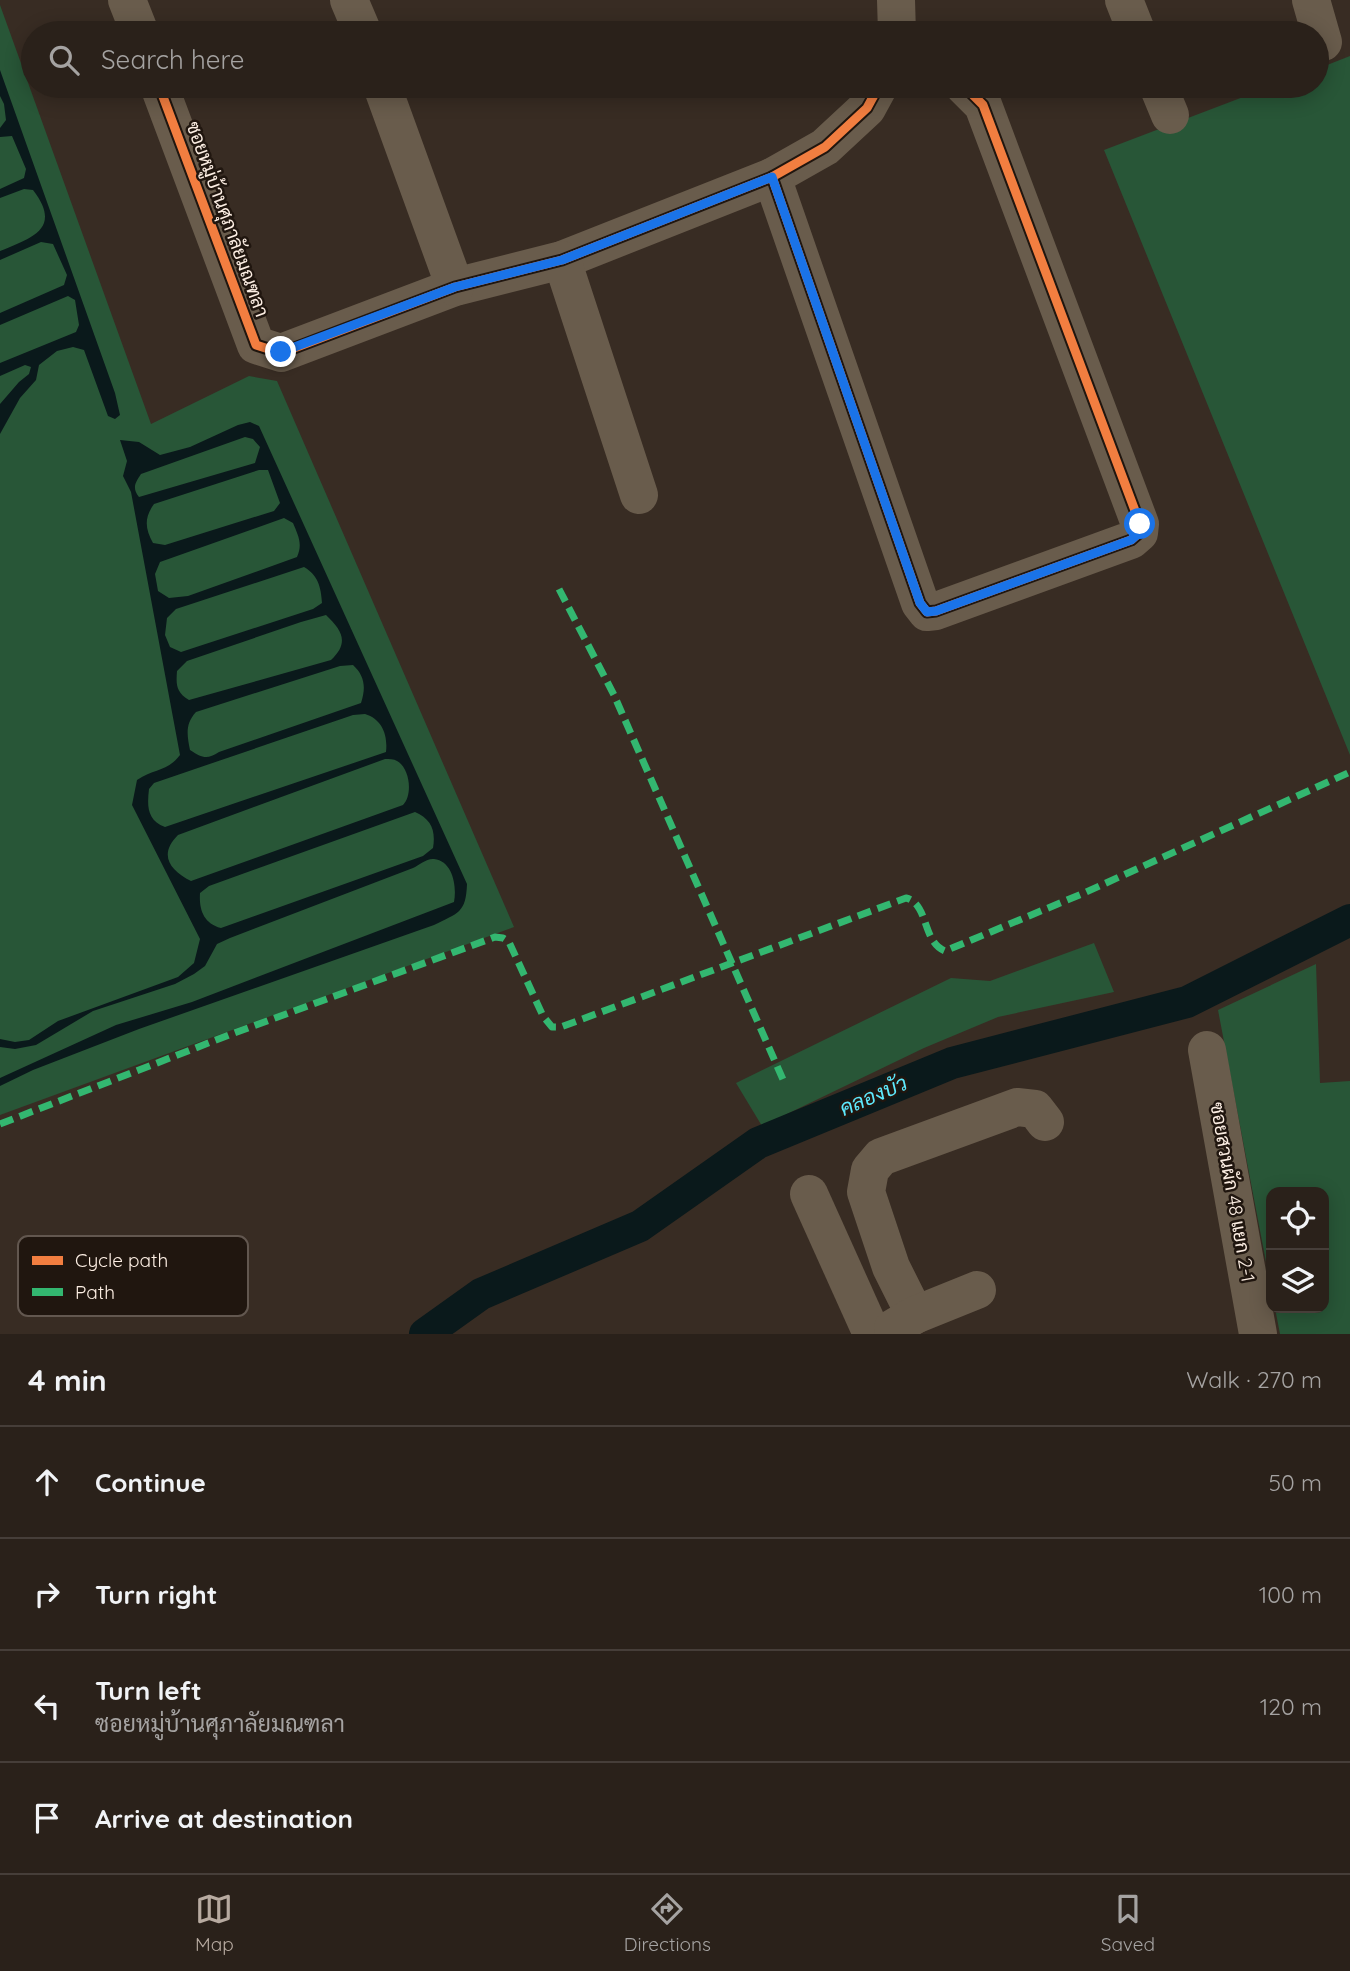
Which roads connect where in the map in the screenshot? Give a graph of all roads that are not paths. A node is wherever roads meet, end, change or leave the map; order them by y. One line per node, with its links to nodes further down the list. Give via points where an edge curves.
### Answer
1 (127, 0): 6 (street)
2 (349, 0): 7 (street)
3 (897, 0): 8 (street)
4 (1125, 0): 9 (street)
5 (1311, 0): 10 (street)
6 (135, 21)
7 (358, 21)
8 (897, 21)
9 (1133, 21)
10 (1317, 21)
11 (163, 98): 17 (street, ซอยหมู่บ้านศุภาลัยมณฑลา, via 256,345 281,352)
12 (386, 98): 17 (street)
13 (872, 98): 15 (street, ซอยหมู่บ้านศุภาลัยมณฑลา, via 825,147)
14 (977, 98): 15 (street, via 984,105 1140,524 1139,533 1131,540 927,612 920,603)
15 (772, 177): 16 (street, ซอยหมู่บ้านศุภาลัยมณฑลา)
16 (562, 260): 17 (street, ซอยหมู่บ้านศุภาลัยมณฑลา); 18 (street)
17 (455, 287)
18 (639, 495)
19 (1207, 1050): 26 (street, ซอยสวนผัก 48 แยก 2-1)
20 (1045, 1122): 23 (street, via 1035,1109 1017,1107 881,1157 870,1170 866,1192 891,1267)
21 (809, 1194): 24 (street)
22 (977, 1290): 23 (street)
23 (915, 1315): 25 (street)
24 (872, 1334)
25 (882, 1334)
26 (1258, 1334)

